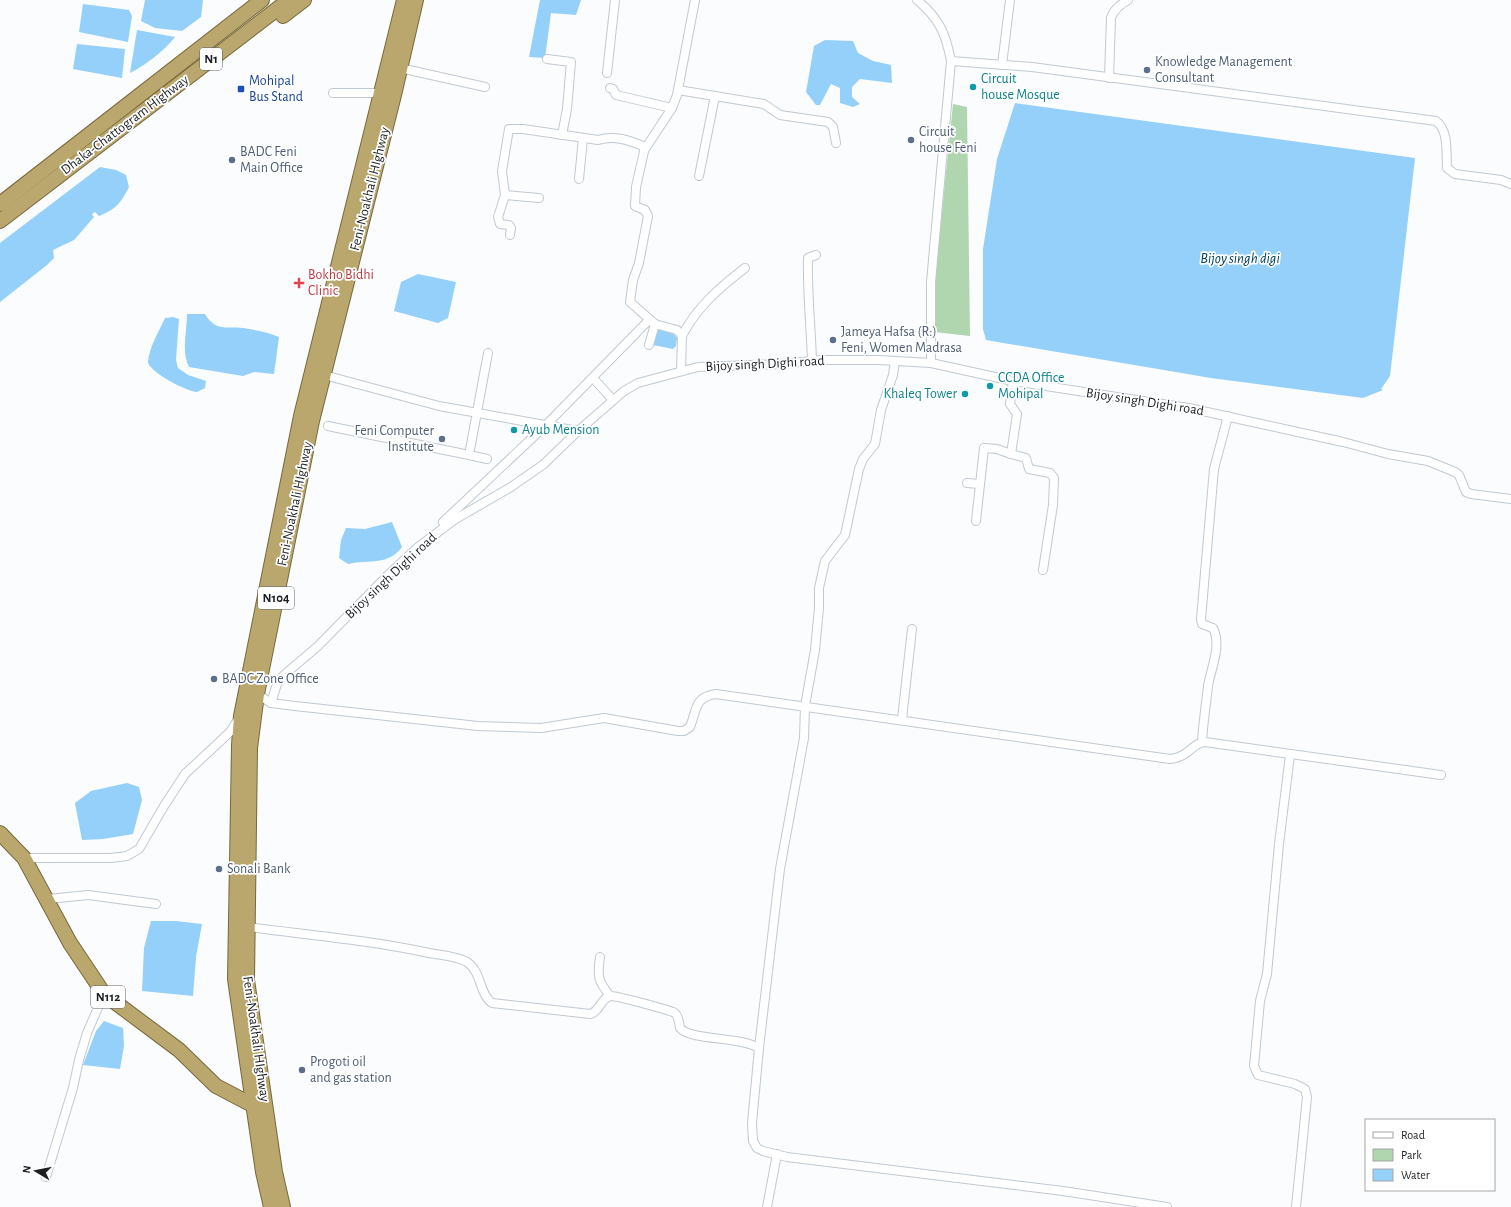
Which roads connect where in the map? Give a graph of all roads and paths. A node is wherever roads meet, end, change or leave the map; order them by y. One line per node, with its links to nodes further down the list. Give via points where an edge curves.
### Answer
1 (252, 0): 25 (highway, via 151,75 134,93)
2 (262, 0): 25 (highway, Dhaka-Chattogram Highway / N1)
3 (289, 0): 25 (highway, Dhaka-Chattogram Highway / N1)
4 (304, 0): 25 (highway, via 162,106 144,116)
5 (404, 0): 22 (highway, Feni-Noakhali HIghway / N104)
6 (416, 0): 15 (highway, Feni-Noakhali HIghway / N104)
7 (615, 0): 16 (street)
8 (694, 0): 20 (street)
9 (917, 0): 13 (street, via 939,22 948,44)
10 (1010, 0): 14 (street)
11 (1128, 0): 17 (street, via 1118,6 1111,18)
12 (547, 59): 26 (street, via 571,62)
13 (951, 61): 14 (street); 46 (street, via 931,282)
14 (1002, 65): 17 (street)
15 (400, 68): 18 (street); 22 (highway, Feni-Noakhali HIghway / N104)
16 (607, 73)
17 (1109, 78): 32 (street, via 1436,121 1442,125 1444,131 1447,168 1450,172)
18 (485, 87)
19 (610, 88): 24 (street, via 616,95)
20 (678, 90): 23 (street); 24 (street)
21 (333, 93): 22 (street)
22 (388, 94): 48 (highway, Feni-Noakhali HIghway / N104); 70 (highway, Feni-Noakhali HIghway / N104, via 301,416)
23 (715, 96): 28 (street, via 764,104 780,115 828,122 834,127); 30 (street)
24 (672, 108): 29 (street)
25 (130, 112): 35 (highway, Dhaka-Chattogram Highway / N1); 36 (highway, Dhaka-Chattogram Highway / N1)
26 (562, 135): 27 (street); 33 (street, via 509,129 502,171)
27 (583, 138): 29 (street, via 598,140 608,137 636,142); 31 (street)
28 (836, 143)
29 (645, 149): 40 (street, via 636,187 635,206 645,210 648,216 630,302)
30 (699, 176)
31 (579, 179)
32 (1511, 184)
33 (505, 195): 34 (street); 37 (street, via 498,217 500,224 509,225 511,228)
34 (539, 198)
35 (1, 200)
36 (0, 221)
37 (510, 235)
38 (816, 255): 45 (street, via 808,258)
39 (745, 268): 41 (street, via 700,307)
40 (652, 322): 41 (street, via 676,330); 42 (street); 49 (street)
41 (682, 336): 47 (street)
42 (649, 346)
43 (488, 353): 52 (street)
44 (895, 360): 45 (street, Bijoy singh Dighi road); 46 (street, Bijoy singh Dighi road); 69 (street, via 893,375 881,410 875,444 863,459 859,469 845,535 825,561 819,588 820,608)
45 (812, 361): 47 (street, Bijoy singh Dighi road, via 698,367)
46 (931, 363): 50 (street, Bijoy singh Dighi road)
47 (681, 371): 51 (street, Bijoy singh Dighi road, via 638,383)
48 (324, 375): 52 (street, via 433,404); 67 (highway, Feni-Noakhali HIghway / N104, via 312,421)
49 (593, 378): 51 (street); 54 (street)
50 (1013, 381): 53 (street, Bijoy singh Dighi road); 57 (street, via 1010,404 1017,414)
51 (613, 400): 56 (street, Bijoy singh Dighi road)
52 (477, 411): 54 (street); 58 (street)
53 (1228, 416): 62 (street, Bijoy singh Dighi road, via 1428,461 1459,475 1466,492); 72 (street, via 1214,469 1201,619 1202,624 1214,628 1216,633 1216,659 1208,684)
54 (546, 425): 56 (street); 64 (street, via 467,498 447,520)
55 (328, 426): 58 (street)
56 (578, 431): 68 (street, Bijoy singh Dighi road, via 544,464 511,487 454,520 417,548 318,646 284,675 277,684)
57 (1011, 454): 61 (street, via 984,448); 65 (street, via 1026,458 1029,469 1050,472 1054,478)
58 (469, 455): 59 (street)
59 (487, 458)
60 (967, 483): 61 (street)
61 (980, 484): 63 (street)
62 (1511, 499)
63 (976, 521)
64 (432, 531)
65 (1044, 570)
66 (912, 629): 71 (street)
67 (256, 694): 68 (street); 70 (street); 79 (highway, Feni-Noakhali HIghway / N104, via 250,748)
68 (271, 703): 69 (street, via 478,726 541,728 604,718 678,731 690,728 698,703 706,695 716,694)
69 (805, 706): 71 (street); 83 (street, via 804,738 780,869)
70 (241, 716): 76 (street, via 230,732 185,774 139,850 127,856 111,858); 84 (highway, Feni-Noakhali HIghway / N104, via 238,753 235,979)
71 (902, 719): 72 (street, via 1170,759 1185,755)
72 (1202, 742): 73 (street)
73 (1290, 755): 74 (street); 92 (street, via 1279,844 1268,974 1260,1001 1254,1066 1258,1075 1305,1089 1307,1097)
74 (1441, 775)
75 (0, 833): 76 (highway, N112)
76 (24, 858): 77 (highway, N112)
77 (48, 899): 78 (street, via 88,895); 81 (highway, N112, via 70,943)
78 (156, 904)
79 (248, 927): 82 (street, via 391,945 461,959 478,975 488,1000 498,1004 590,1014); 85 (highway, Feni-Noakhali HIghway / N104, via 247,980)
80 (600, 957): 82 (street, via 597,973 599,982)
81 (104, 994): 84 (highway, N112, via 179,1050 216,1086); 87 (street, via 87,1033)
82 (610, 996): 83 (street, via 672,1012 676,1014 680,1028 690,1035 753,1044)
83 (759, 1048): 86 (street, via 752,1123 753,1141 757,1148)
84 (253, 1104): 85 (highway, N112); 88 (highway, Feni-Noakhali HIghway / N104)
85 (266, 1114): 89 (highway, Feni-Noakhali HIghway / N104)
86 (777, 1154): 90 (street); 91 (street)
87 (46, 1177)
88 (271, 1207)
89 (283, 1207)
90 (767, 1207)
91 (1167, 1207)
92 (1296, 1207)

